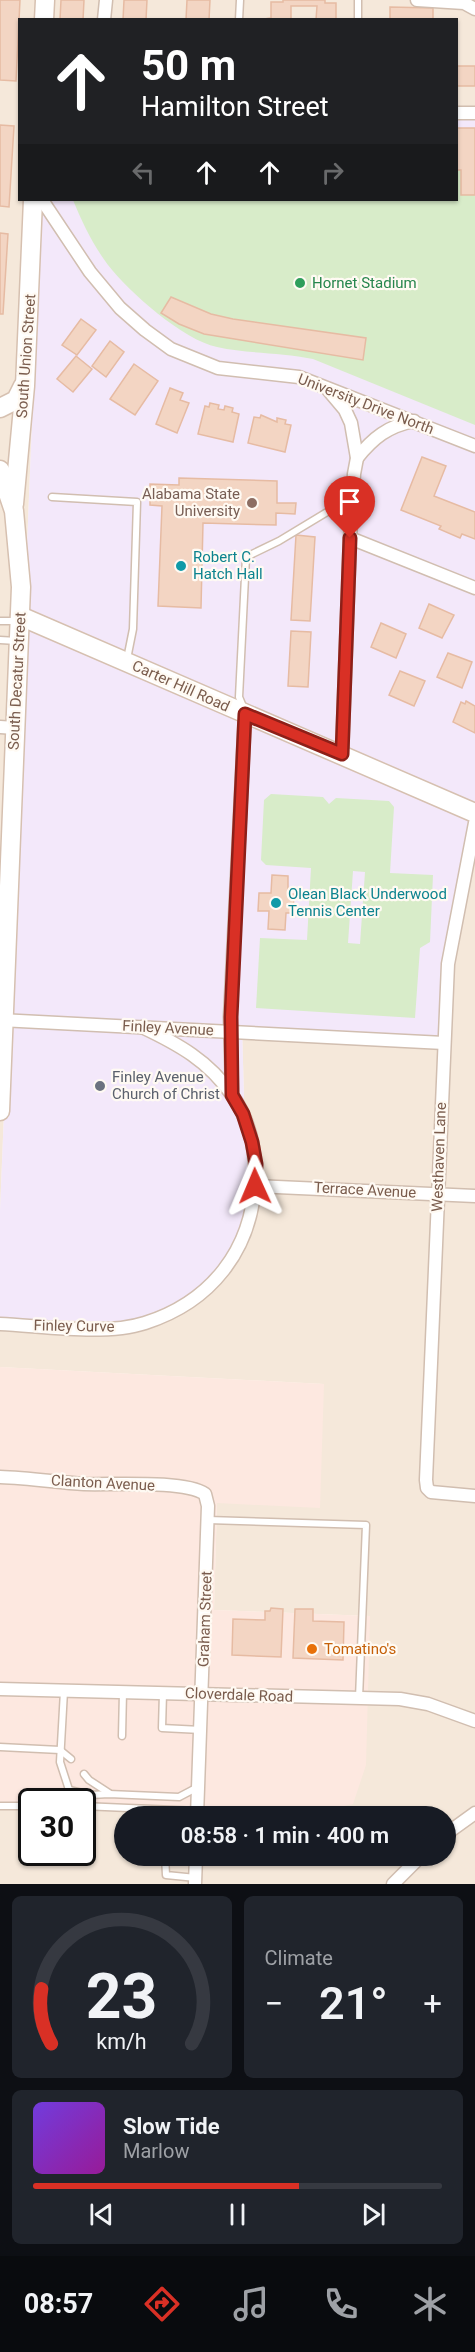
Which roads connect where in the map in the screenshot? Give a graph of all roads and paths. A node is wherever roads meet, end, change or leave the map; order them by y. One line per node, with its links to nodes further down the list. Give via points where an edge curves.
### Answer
1 (45, 0): 7 (main road)
2 (106, 0): 8 (street)
3 (240, 0): 9 (lane)
4 (358, 0): 10 (lane)
5 (417, 0): 6 (street, via 464,3)
6 (475, 9)
7 (45, 18)
8 (104, 18)
9 (239, 18)
10 (358, 18)
11 (458, 113): 12 (street)
12 (475, 113)
13 (33, 201): 15 (main road, South Union Street)
14 (43, 201): 16 (street, University Drive North, via 90,272 120,308 171,349 218,368 299,377)
15 (25, 380): 17 (main road, via 16,400); 24 (main road, South Union Street)
16 (326, 388): 18 (street, University Drive North); 20 (street, via 351,423)
17 (0, 408)
18 (414, 421): 19 (street, University Drive North); 20 (street, via 386,430)
19 (475, 446)
20 (357, 458): 22 (street)
21 (0, 470): 24 (main road, South Decatur Street)
22 (352, 496): 25 (street); 32 (lane, via 246,557 239,697)
23 (52, 497): 31 (lane, via 137,501 133,629)
24 (14, 511): 27 (main road, South Decatur Street)
25 (350, 538): 26 (street); 34 (street)
26 (475, 588)
27 (20, 619): 28 (lane); 30 (main road, South Decatur Street); 31 (main road, Carter Hill Road)
28 (0, 621)
29 (0, 640): 30 (lane)
30 (19, 641): 33 (main road, South Decatur Street)
31 (126, 662): 32 (main road, Carter Hill Road)
32 (245, 714): 34 (main road, Carter Hill Road); 39 (street)
33 (8, 728): 37 (main road, South Decatur Street)
34 (342, 754): 35 (main road, Carter Hill Road)
35 (475, 813)
36 (475, 823): 40 (street, Westhaven Lane, via 448,964)
37 (2, 1020): 38 (street, Finley Avenue); 42 (main road, South Decatur Street)
38 (142, 1027): 39 (street, Finley Avenue); 41 (street, Finley Curve, via 203,1062)
39 (231, 1032): 40 (street, Finley Avenue); 41 (street)
40 (444, 1043): 44 (street, Westhaven Lane)
41 (232, 1095): 43 (street, Finley Curve, via 252,1142)
42 (0, 1111)
43 (255, 1186): 44 (street, Terrace Avenue); 46 (street, Finley Curve, via 248,1225 235,1255 208,1287 178,1309 146,1323 118,1328)
44 (437, 1194): 45 (street, Terrace Avenue); 49 (street, Westhaven Lane, via 427,1488 431,1492)
45 (475, 1196)
46 (0, 1324)
47 (0, 1477): 48 (street, Clanton Avenue, via 173,1486)
48 (205, 1494): 50 (street, Graham Street)
49 (475, 1496)
50 (208, 1520): 55 (street, Graham Street); 56 (lane, via 366,1525)
51 (0, 1689): 52 (street, Cloverdale Road)
52 (64, 1690): 53 (street, Cloverdale Road); 61 (lane)
53 (123, 1692): 54 (street, Cloverdale Road); 59 (lane)
54 (163, 1693): 55 (street, Cloverdale Road); 58 (lane, via 162,1728)
55 (202, 1694): 56 (street, Cloverdale Road); 58 (street, Graham Street)
56 (359, 1698): 57 (street, Cloverdale Road, via 412,1700)
57 (475, 1721)
58 (201, 1730): 64 (street, Graham Street)
59 (122, 1736)
60 (0, 1747): 61 (lane)
61 (60, 1750): 62 (lane); 65 (lane)
62 (71, 1759)
63 (84, 1774): 66 (lane)
64 (199, 1787): 66 (lane, via 179,1797); 70 (street, Graham Street)
65 (68, 1788)
66 (110, 1794): 67 (lane)
67 (96, 1795)
68 (0, 1806): 69 (lane)
69 (18, 1806)
70 (198, 1806)
71 (96, 1807): 72 (lane)
72 (114, 1809)
73 (475, 1813): 74 (street)
74 (456, 1827)
75 (166, 1866): 77 (lane, via 166,1875)
76 (411, 1866): 78 (street)
77 (196, 1881)
78 (393, 1884)

